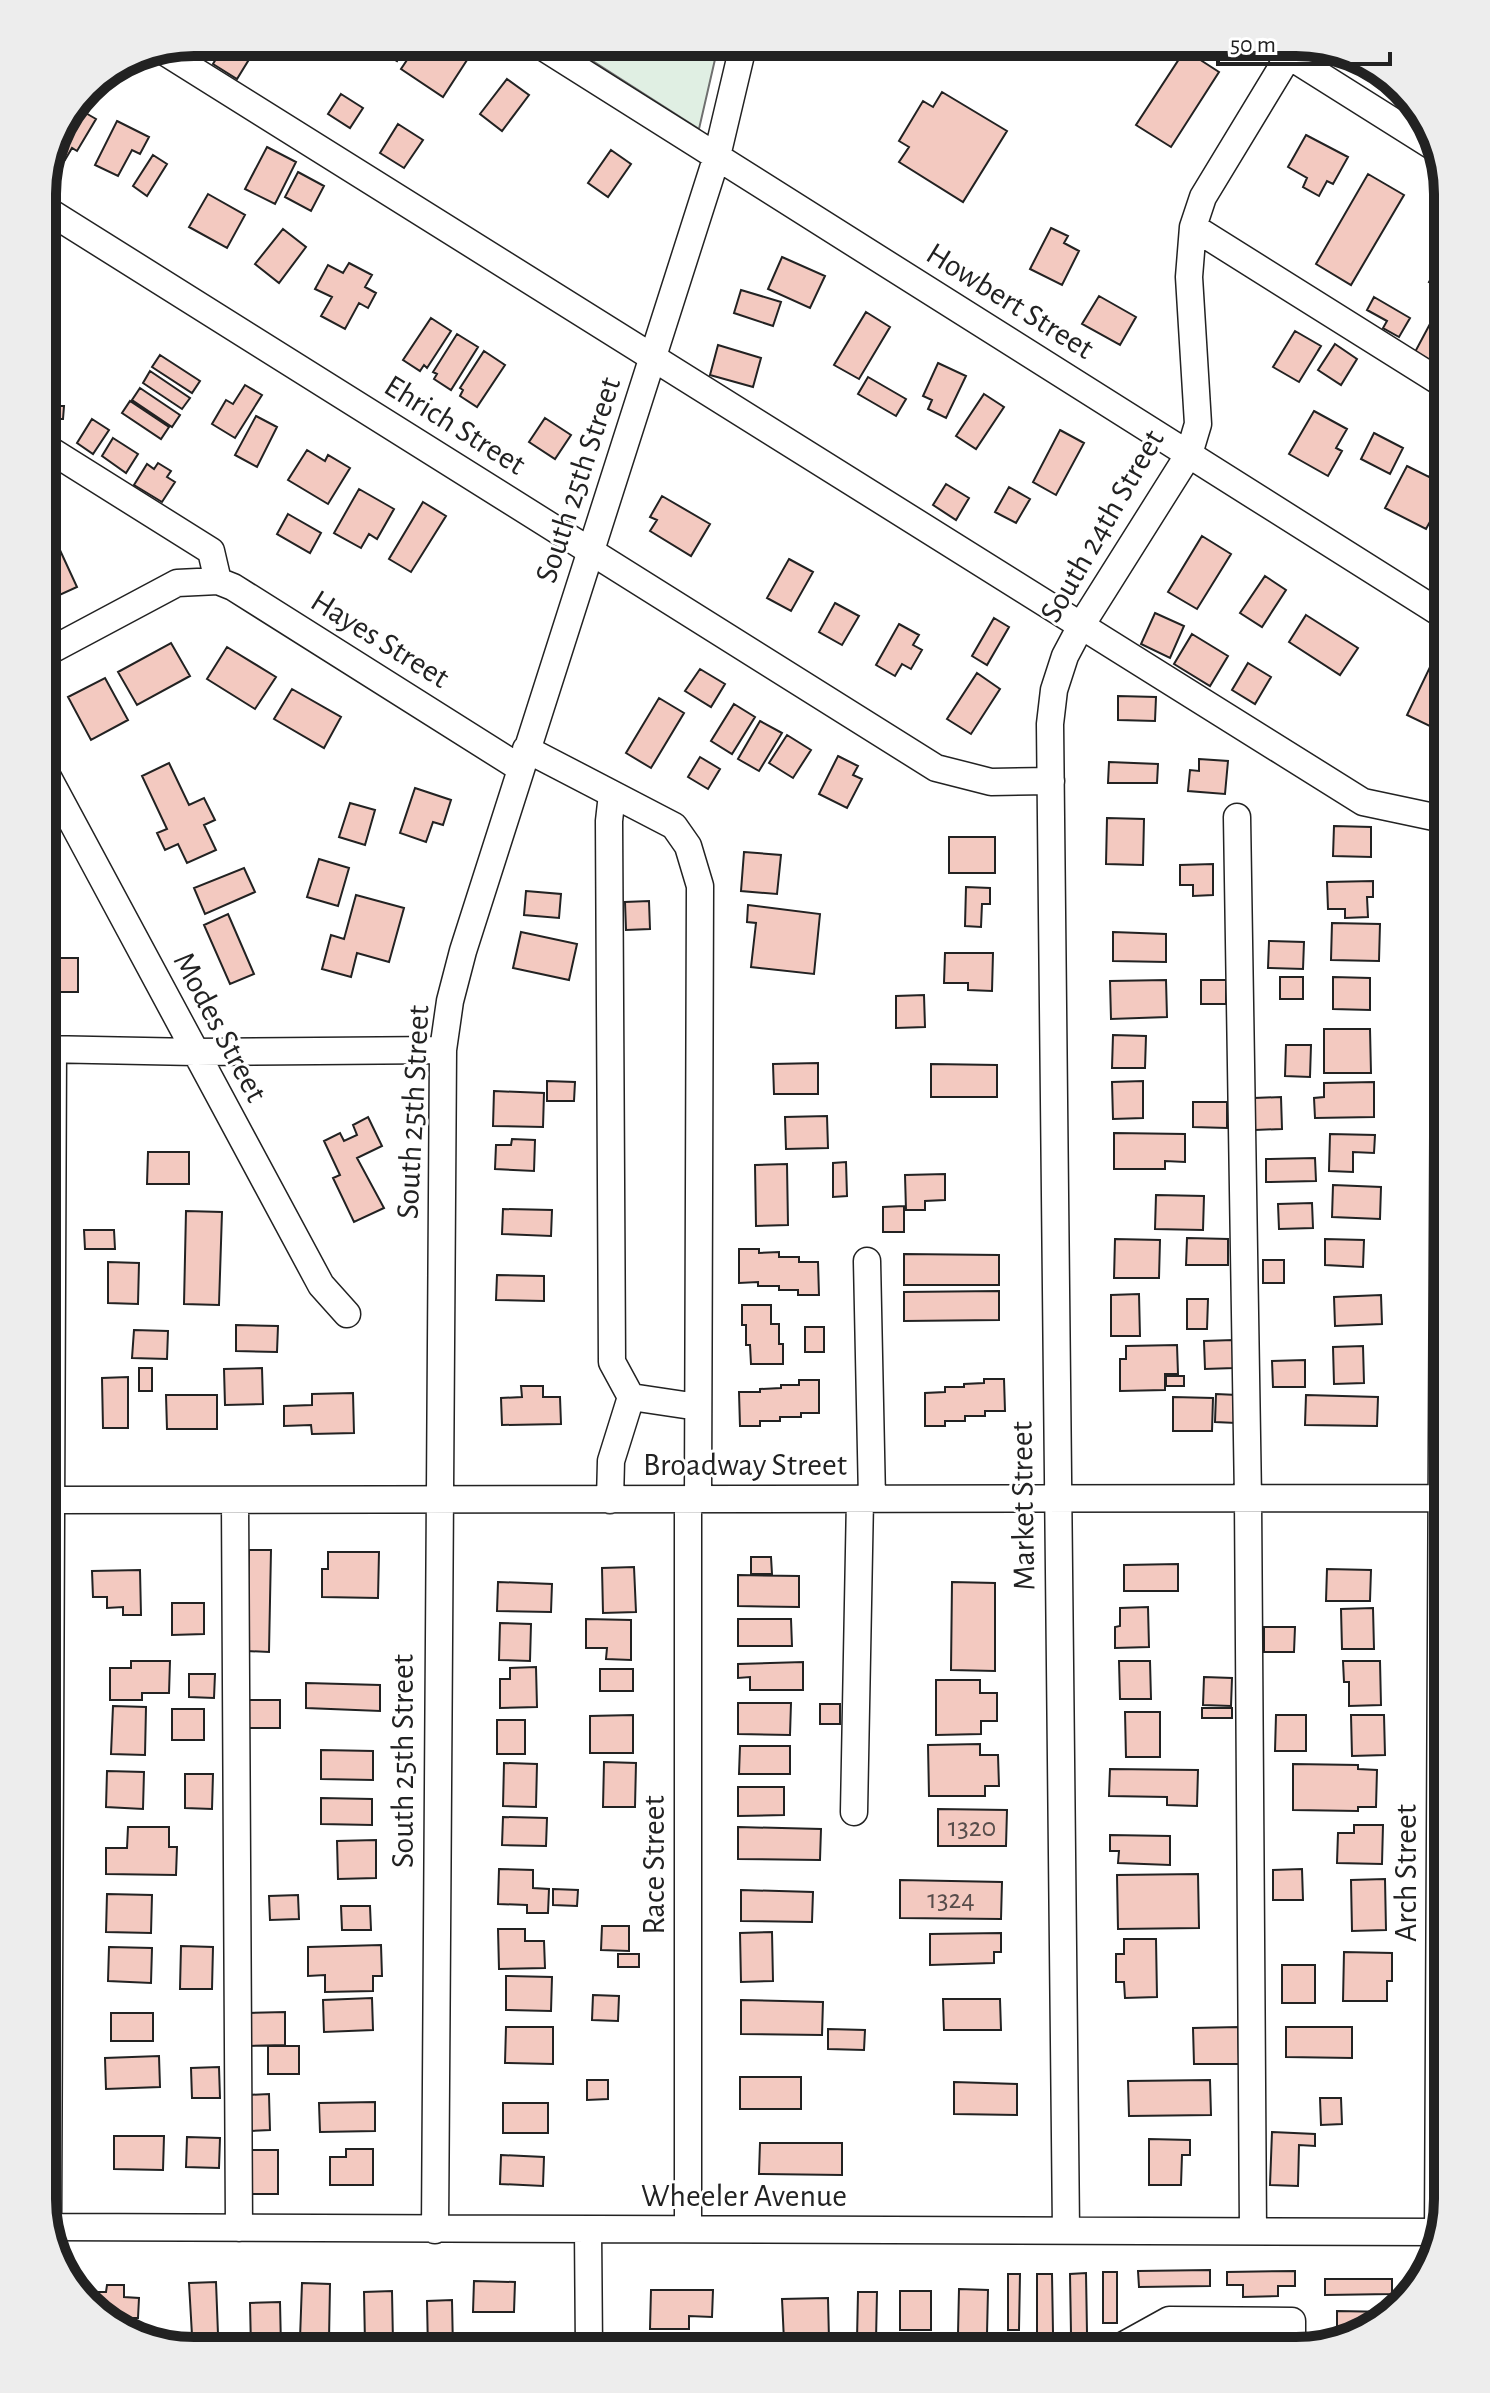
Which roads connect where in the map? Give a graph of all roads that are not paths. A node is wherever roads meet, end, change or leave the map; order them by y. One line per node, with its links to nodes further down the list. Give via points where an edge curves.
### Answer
1 (557, 56): 7 (street, Howbert Street)
2 (741, 56): 7 (street, South 25th Street)
3 (1279, 56): 9 (street, South 24th Street, via 1203,197)
4 (1298, 56): 6 (street)
5 (174, 58): 10 (street)
6 (1423, 139)
7 (717, 156): 10 (street, South 25th Street); 13 (street, Howbert Street)
8 (56, 216): 14 (street, Ehrich Street)
9 (1193, 227): 11 (street); 13 (street, South 24th Street, via 1189,277 1198,424)
10 (652, 359): 14 (street, South 25th Street); 17 (street)
11 (1434, 378)
12 (56, 454): 15 (street, via 211,551)
13 (1189, 454): 16 (street, Howbert Street); 17 (street, South 24th Street)
14 (592, 551): 19 (street, South 25th Street); 20 (street, Ehrich Street, via 936,768 991,782)
15 (209, 581): 18 (street, via 177,583); 19 (street, Hayes Street, via 233,587)
16 (1434, 609)
17 (1082, 624): 20 (street, South 24th Street, via 1054,690); 24 (street, via 1363,802)
18 (56, 648)
19 (523, 759): 22 (street, Hayes Street); 26 (street, South 25th Street, via 463,951)
20 (1051, 781): 32 (street, Market Street)
21 (56, 792): 27 (street, Modes Street)
22 (612, 794): 30 (street, via 612,1362); 31 (street, Race Street, via 674,826 688,846 700,886)
23 (1237, 817): 36 (street)
24 (1434, 825)
25 (56, 1049): 27 (street)
26 (443, 1050): 27 (street); 34 (street, South 25th Street)
27 (195, 1052): 29 (street, Modes Street, via 321,1285)
28 (867, 1261): 35 (street)
29 (347, 1314)
30 (631, 1397): 31 (street); 39 (street, via 611,1461)
31 (698, 1407): 40 (street, Race Street)
32 (1057, 1498): 35 (street, Broadway Street); 36 (street, Broadway Street); 47 (street, Market Street)
33 (1434, 1498): 36 (street, Broadway Street)
34 (439, 1499): 38 (street, Broadway Street); 39 (street, Broadway Street); 46 (street, South 25th Street)
35 (866, 1499): 40 (street, Broadway Street); 41 (street)
36 (1248, 1499): 48 (street)
37 (56, 1500): 38 (street, Broadway Street)
38 (235, 1500): 43 (street)
39 (610, 1500): 40 (street, Broadway Street)
40 (693, 1500): 45 (street, Race Street)
41 (854, 1812)
42 (59, 2225): 43 (street, Wheeler Avenue)
43 (239, 2228): 46 (street, Wheeler Avenue)
44 (588, 2229): 45 (street, Wheeler Avenue); 46 (street, Wheeler Avenue); 50 (street)
45 (688, 2229): 47 (street, Wheeler Avenue)
46 (435, 2230)
47 (1066, 2230): 48 (street, Wheeler Avenue)
48 (1253, 2230): 49 (street, Wheeler Avenue)
49 (1429, 2233)
50 (589, 2337)
51 (1138, 2337): 52 (street, via 1169,2320 1292,2321)
52 (1292, 2337)

